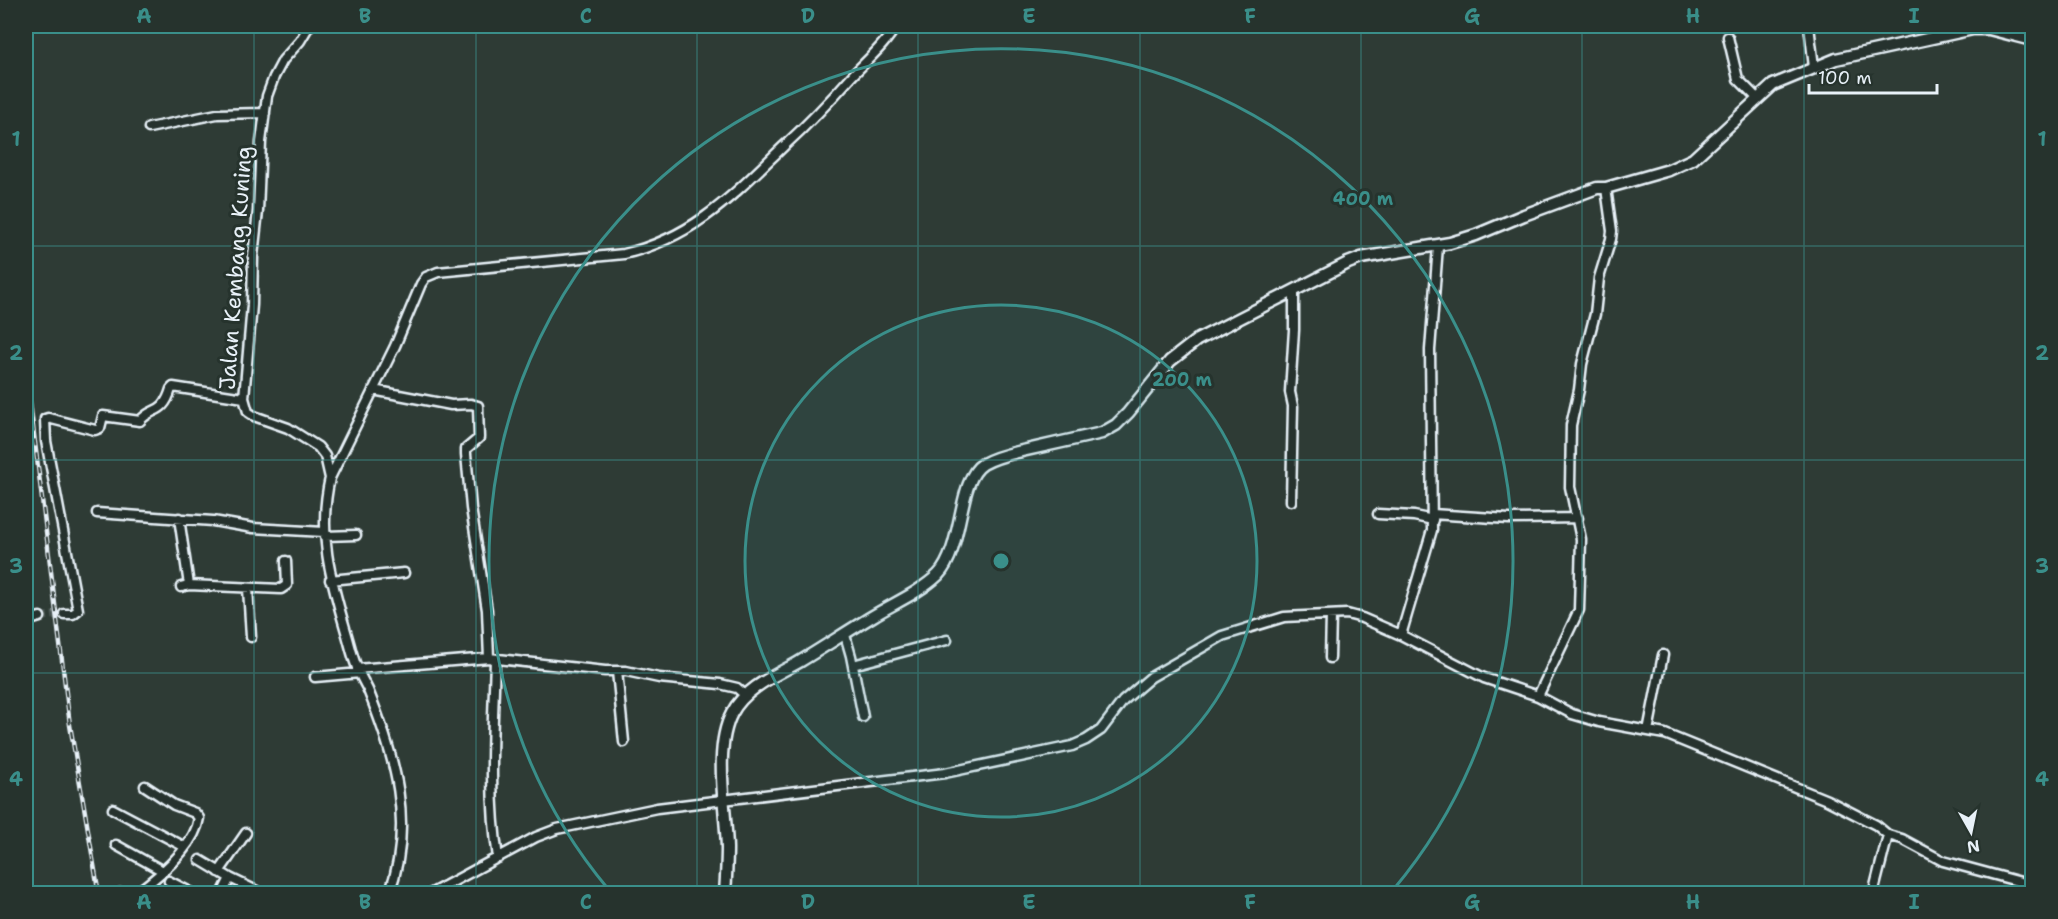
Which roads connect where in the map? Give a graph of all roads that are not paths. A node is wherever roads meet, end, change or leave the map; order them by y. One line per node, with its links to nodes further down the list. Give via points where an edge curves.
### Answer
1 (309, 26): 8 (street, Jalan Kembang Kuning, via 274,77)
2 (896, 26): 13 (street, via 798,134 735,194 685,231 647,249 624,254 438,272 426,277)
3 (1809, 26): 6 (street)
4 (1728, 37): 7 (street, via 1738,79)
5 (2032, 40): 6 (street, via 1973,29 1851,55)
6 (1814, 67): 7 (street, via 1773,85)
7 (1758, 99): 10 (street, via 1693,159)
8 (265, 113): 9 (street, via 217,114); 14 (street, Jalan Kembang Kuning)
9 (149, 128)
10 (1606, 188): 11 (street); 21 (street, via 1611,239 1599,278 1572,424 1570,487)
11 (1438, 246): 12 (street, via 1361,258); 19 (street, via 1430,350)
12 (1294, 292): 16 (street); 32 (street, via 1207,334 1179,353 1128,413 1102,433 982,464 972,476 946,564 927,583)
13 (373, 390): 15 (street); 38 (street, via 478,406 479,438 466,449 466,454)
14 (244, 398): 15 (street, Jalan Kembang Kuning, via 248,412 254,416 288,428 318,447 325,456); 28 (street, via 173,387 160,408 140,421 103,416 100,428 95,430 45,419 78,610)
15 (330, 478): 22 (street, via 325,496)
16 (1291, 501)
17 (98, 513): 20 (street)
18 (1378, 514): 19 (street)
19 (1432, 517): 21 (street); 33 (street, via 1424,560)
20 (178, 518): 22 (street); 27 (street, via 185,586)
21 (1578, 518): 44 (street, via 1579,610)
22 (325, 534): 23 (street); 26 (street)
23 (356, 535)
24 (286, 561): 27 (street, via 285,588)
25 (404, 573): 26 (street)
26 (330, 580): 40 (street)
27 (248, 588): 34 (street)
28 (64, 614)
29 (1331, 615): 33 (street, via 1362,618); 37 (street); 49 (street, via 1278,618 1222,636 1151,677 1124,701 1101,730 1072,746 945,773)
30 (26, 616): 31 (street, via 30,620)
31 (40, 617)
32 (845, 635): 39 (street); 43 (street)
33 (1401, 636): 44 (street, via 1484,678)
34 (251, 637)
35 (947, 640): 39 (street)
36 (1663, 655): 46 (street)
37 (1330, 658)
38 (492, 659): 40 (street); 41 (street); 55 (street, via 492,774)
39 (853, 665): 45 (street)
40 (358, 671): 42 (street); 66 (street, via 388,748 401,802 401,854)
41 (617, 671): 43 (street, via 729,685); 47 (street)
42 (315, 677)
43 (746, 696): 49 (street, via 732,712 725,734)
44 (1538, 696): 46 (street, via 1584,718)
45 (863, 717)
46 (1648, 731): 52 (street, via 1827,800)
47 (624, 742)
48 (145, 786): 54 (street, via 198,815 195,835)
49 (724, 800): 55 (street, via 657,808 557,829); 68 (street)
50 (113, 809): 54 (street)
51 (246, 833): 58 (street)
52 (1888, 835): 61 (street, via 1954,865); 69 (street)
53 (116, 845): 57 (street)
54 (185, 847): 57 (street)
55 (498, 858): 67 (street)
56 (200, 860): 58 (street)
57 (163, 872): 62 (street)
58 (219, 872): 59 (street)
59 (230, 878): 64 (street); 65 (street)
60 (169, 881): 63 (street)
61 (2032, 885)
62 (135, 894)
63 (194, 894)
64 (222, 894)
65 (263, 894)
66 (389, 894)
67 (430, 894)
68 (725, 894)
69 (1873, 894)

